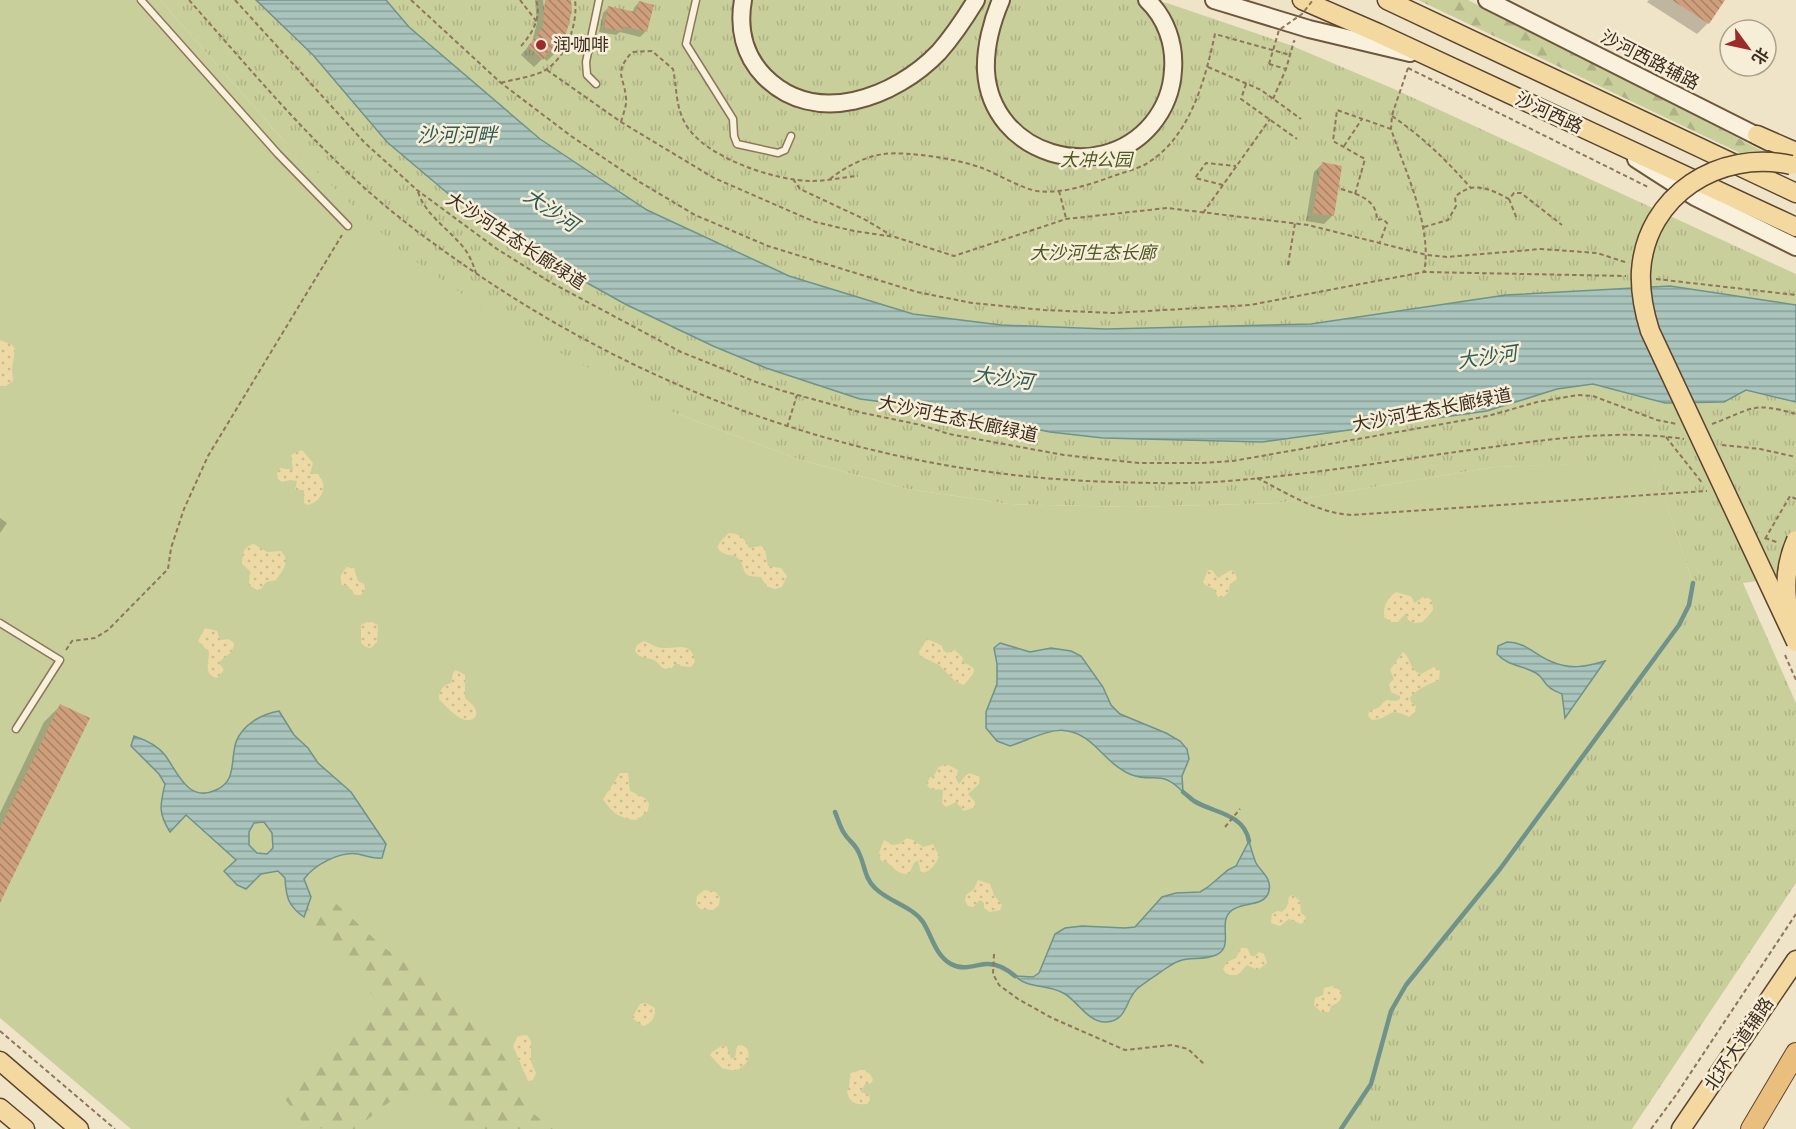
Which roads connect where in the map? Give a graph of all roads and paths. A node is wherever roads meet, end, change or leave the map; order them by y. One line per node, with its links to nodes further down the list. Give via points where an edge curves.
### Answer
1 (141, 0): 63 (lane)
2 (189, 0): 73 (path, via 360,184 410,226)
3 (235, 0): 52 (path, 大沙河生态长廊绿道, via 364,142)
4 (411, 0): 29 (path)
5 (520, 0): 19 (path)
6 (536, 0): 19 (path)
7 (575, 0): 28 (path, via 573,28 567,44)
8 (599, 0): 30 (lane, via 586,62 586,75)
9 (696, 0): 40 (lane, via 686,44 733,119 737,144 778,153 785,150)
10 (743, 0): 11 (main road, via 742,37 758,69 788,95 831,104 866,99 915,71 938,53)
11 (976, 0)
12 (1001, 0): 13 (main road, via 992,25 986,71 995,104 1011,128 1033,146 1074,158 1102,155 1128,144 1158,117 1167,99 1173,79 1171,39 1163,20)
13 (1147, 0)
14 (1214, 0): 23 (main road, via 1309,29)
15 (1302, 0): 23 (main road, 沙河西路)
16 (1313, 0): 27 (path, bridge, via 1302,14 1279,30 1269,64)
17 (1387, 0): 55 (main road, 沙河西路)
18 (1487, 0): 39 (main road, 沙河西路辅路)
19 (537, 21): 21 (path)
20 (1304, 43): 22 (path, via 1294,41)
21 (521, 46)
22 (1290, 55): 25 (path, via 1215,34); 27 (path)
23 (1436, 60): 42 (main road, 沙河西路)
24 (1400, 65): 26 (path)
25 (1208, 67): 31 (path); 53 (path, via 1191,111 1160,153 1146,164 1090,185)
26 (1408, 68): 33 (path); 54 (path)
27 (1286, 69): 32 (path)
28 (547, 70): 29 (path); 37 (path)
29 (501, 83): 72 (path, via 571,136 695,215 768,246 928,294 982,304 1113,313 1250,305)
30 (596, 84)
31 (1246, 84): 32 (path); 34 (path, via 1241,99)
32 (1273, 99): 35 (path)
33 (1392, 115): 38 (path); 50 (path, via 1442,154)
34 (1269, 119): 41 (path); 45 (path)
35 (1301, 119)
36 (1362, 119): 38 (path); 43 (path); 43 (path, via 1337,110 1333,141)
37 (621, 122): 47 (path, via 626,103 620,74 623,62 632,52 652,51 673,69 679,110 695,136 736,165); 66 (path, via 714,178 815,222)
38 (1391, 129): 64 (path)
39 (1757, 135): 44 (main road)
40 (791, 136)
41 (1297, 139)
42 (1605, 140): 65 (main road, 沙河西路); 68 (main road, via 1695,197)
43 (1343, 147): 56 (path, via 1365,159)
44 (1795, 160): 93 (main road, bridge, via 1752,161 1699,178 1659,217 1641,271 1650,331)
45 (1236, 166): 49 (path); 49 (path, via 1206,163 1195,178)
46 (858, 176): 48 (path)
47 (793, 179): 48 (path); 66 (path, via 800,189)
48 (830, 179): 53 (path, via 858,161 883,154 915,155 949,158 1035,190)
49 (1223, 185): 58 (path)
50 (1472, 188): 57 (path, via 1488,189); 64 (path, via 1455,197 1456,206 1448,220)
51 (1341, 189): 56 (path)
52 (417, 190): 73 (path, via 428,212 467,252); 79 (path, 大沙河生态长廊绿道, via 516,261 619,321 723,370)
53 (1059, 191): 59 (path)
54 (1658, 191)
55 (1796, 193)
56 (1355, 194): 67 (path, via 1365,197 1377,211 1377,220 1387,223)
57 (1509, 199): 60 (path); 62 (path, via 1514,193 1521,193)
58 (1203, 213): 59 (path, via 1167,208); 61 (path)
59 (1066, 219): 66 (path, via 954,256)
60 (1517, 219)
61 (1295, 224): 67 (path); 70 (path)
62 (1562, 225)
63 (348, 226): 94 (path, via 207,456 184,508 168,569 108,630 95,638 72,641)
64 (1424, 227): 69 (path)
65 (1796, 227)
66 (894, 237)
67 (1380, 243): 69 (path)
68 (1796, 247)
69 (1427, 255): 71 (path, via 1447,257 1541,249 1597,253); 72 (path)
70 (1288, 265)
71 (1635, 266)
72 (1424, 272): 75 (path)
73 (477, 273): 83 (path, via 549,320 641,369 703,397)
74 (1653, 273): 77 (path)
75 (1633, 276)
76 (1652, 278): 77 (path)
77 (1671, 280): 78 (path)
78 (1796, 295)
79 (797, 395): 81 (path, 大沙河生态长廊绿道, via 949,434 1064,455 1139,463 1233,461 1586,395); 83 (path)
80 (1796, 414): 82 (path, via 1753,407)
81 (1685, 426)
82 (1704, 426)
83 (787, 427): 87 (path, via 924,462 1003,474 1086,482 1170,484)
84 (1685, 440): 87 (path, via 1605,436 1538,441)
85 (1715, 444): 86 (path)
86 (1796, 457)
87 (1257, 478): 88 (path, via 1317,507 1352,515)
88 (1708, 491)
89 (1796, 499): 90 (path, via 1790,496)
90 (1765, 538)
91 (1796, 540): 93 (main road, bridge, via 1785,599)
92 (0, 622): 94 (lane)
93 (1796, 641)
94 (60, 660): 95 (lane)
95 (16, 729)
96 (1240, 809): 97 (path)
97 (1225, 827)
98 (1796, 914): 109 (path)
99 (994, 954): 104 (path, via 993,974 999,985 1052,1018 1125,1050 1172,1045 1188,1049)
100 (1796, 960): 110 (main road, 北环大道辅路)
101 (0, 1031): 108 (path)
102 (1796, 1053): 111 (highway)
103 (0, 1061): 107 (main road)
104 (1206, 1065)
105 (0, 1108): 106 (main road)
106 (25, 1129)
107 (79, 1129)
108 (115, 1129)
109 (1651, 1129)
110 (1681, 1129)
111 (1751, 1129)

